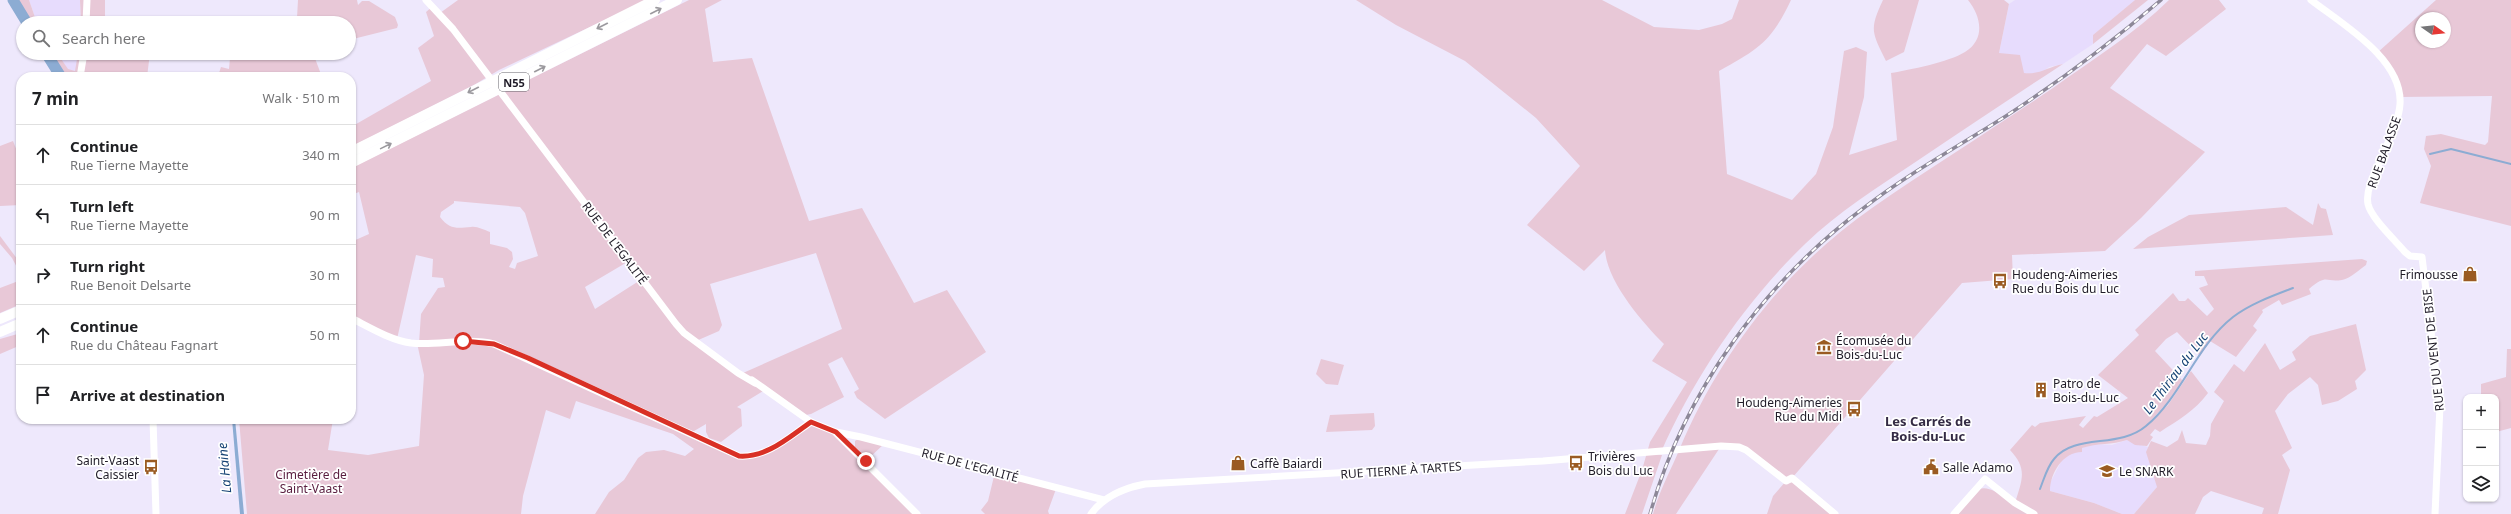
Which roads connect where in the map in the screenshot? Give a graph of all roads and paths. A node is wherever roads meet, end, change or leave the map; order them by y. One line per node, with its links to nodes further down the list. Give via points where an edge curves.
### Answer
1 (87, 0): 6 (street)
2 (426, 0): 17 (street, RUE DE L'EGALITÉ, via 442,16 684,333)
3 (655, 0): 9 (highway, N55, one-way to 9)
4 (677, 0): 10 (highway, N55, one-way to 4)
5 (2311, 0): 11 (street, RUE BALASSE, via 2373,49 2396,80 2400,97 2399,110 2370,187 2368,203 2376,218 2410,256)
6 (86, 16)
7 (83, 60): 8 (street)
8 (81, 72)
9 (356, 150)
10 (356, 160)
11 (2422, 258): 27 (street, RUE DU VENT DE BISE, via 2440,406)
12 (16, 312): 13 (highway)
13 (0, 319)
14 (356, 320): 17 (street, via 406,342 478,341 494,344 739,456 753,456 766,452)
15 (16, 325): 16 (highway)
16 (0, 332)
17 (811, 422): 19 (street)
18 (153, 424): 21 (street)
19 (836, 432): 20 (street, RUE DE L'EGALITÉ); 22 (street)
20 (1104, 500): 23 (street, RUE TIERNE À TARTES); 24 (street, RUE TIERNE À TARTES, via 1126,488 1159,483 1318,476 1721,446 1739,447 1786,481 1792,478)
21 (156, 514)
22 (917, 514)
23 (1091, 514)
24 (1835, 514)
25 (1954, 514): 26 (street, via 1985,479 2014,503)
26 (2034, 514)
27 (2436, 514)

